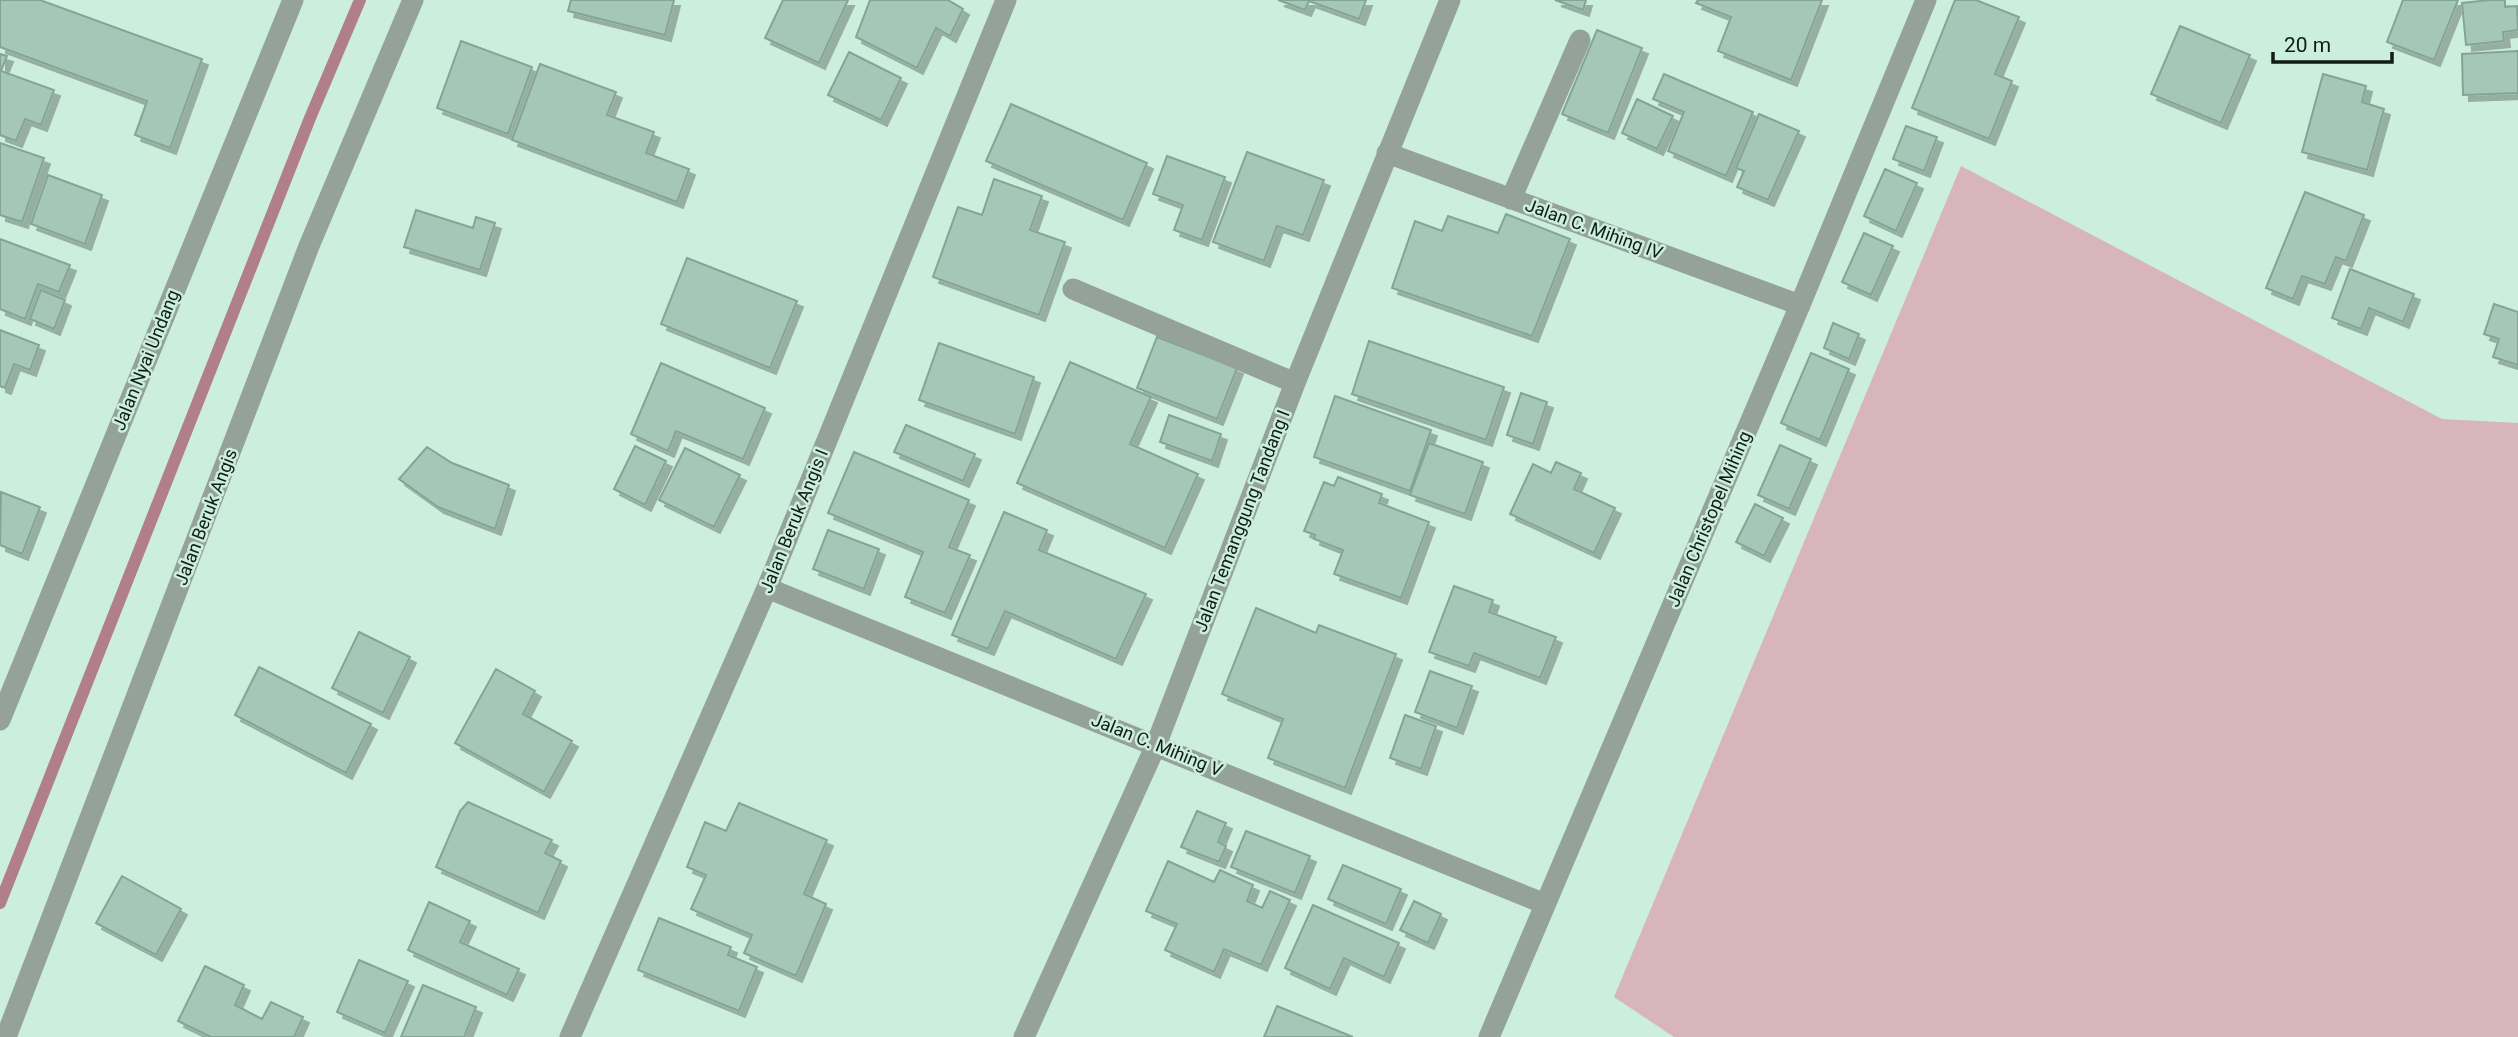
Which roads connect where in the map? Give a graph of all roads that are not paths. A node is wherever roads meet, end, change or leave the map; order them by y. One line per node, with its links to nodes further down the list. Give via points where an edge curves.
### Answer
1 (293, 0): 13 (street, Jalan Nyai Undang)
2 (413, 0): 16 (street, Jalan Beruk Angis, via 304,259)
3 (1006, 0): 12 (street, Jalan Beruk Angis I)
4 (1450, 0): 7 (street, Jalan Temanggung Tandang I)
5 (1926, 0): 10 (street, Jalan Christopel Mihing)
6 (1580, 40): 8 (street)
7 (1387, 153): 8 (street, Jalan C. Mihing IV); 11 (street, Jalan Temanggung Tandang I)
8 (1511, 199): 10 (street, Jalan C. Mihing IV)
9 (1073, 289): 11 (street)
10 (1800, 305): 15 (street, Jalan Christopel Mihing)
11 (1295, 383): 14 (street, Jalan Temanggung Tandang I)
12 (767, 588): 14 (street, Jalan C. Mihing V); 17 (street, Jalan Beruk Angis I)
13 (0, 720)
14 (1156, 745): 15 (street, Jalan C. Mihing V); 18 (street, Jalan Temanggung Tandang I)
15 (1545, 904): 19 (street, Jalan Christopel Mihing)
16 (6, 1037)
17 (570, 1037)
18 (1024, 1037)
19 (1489, 1037)

